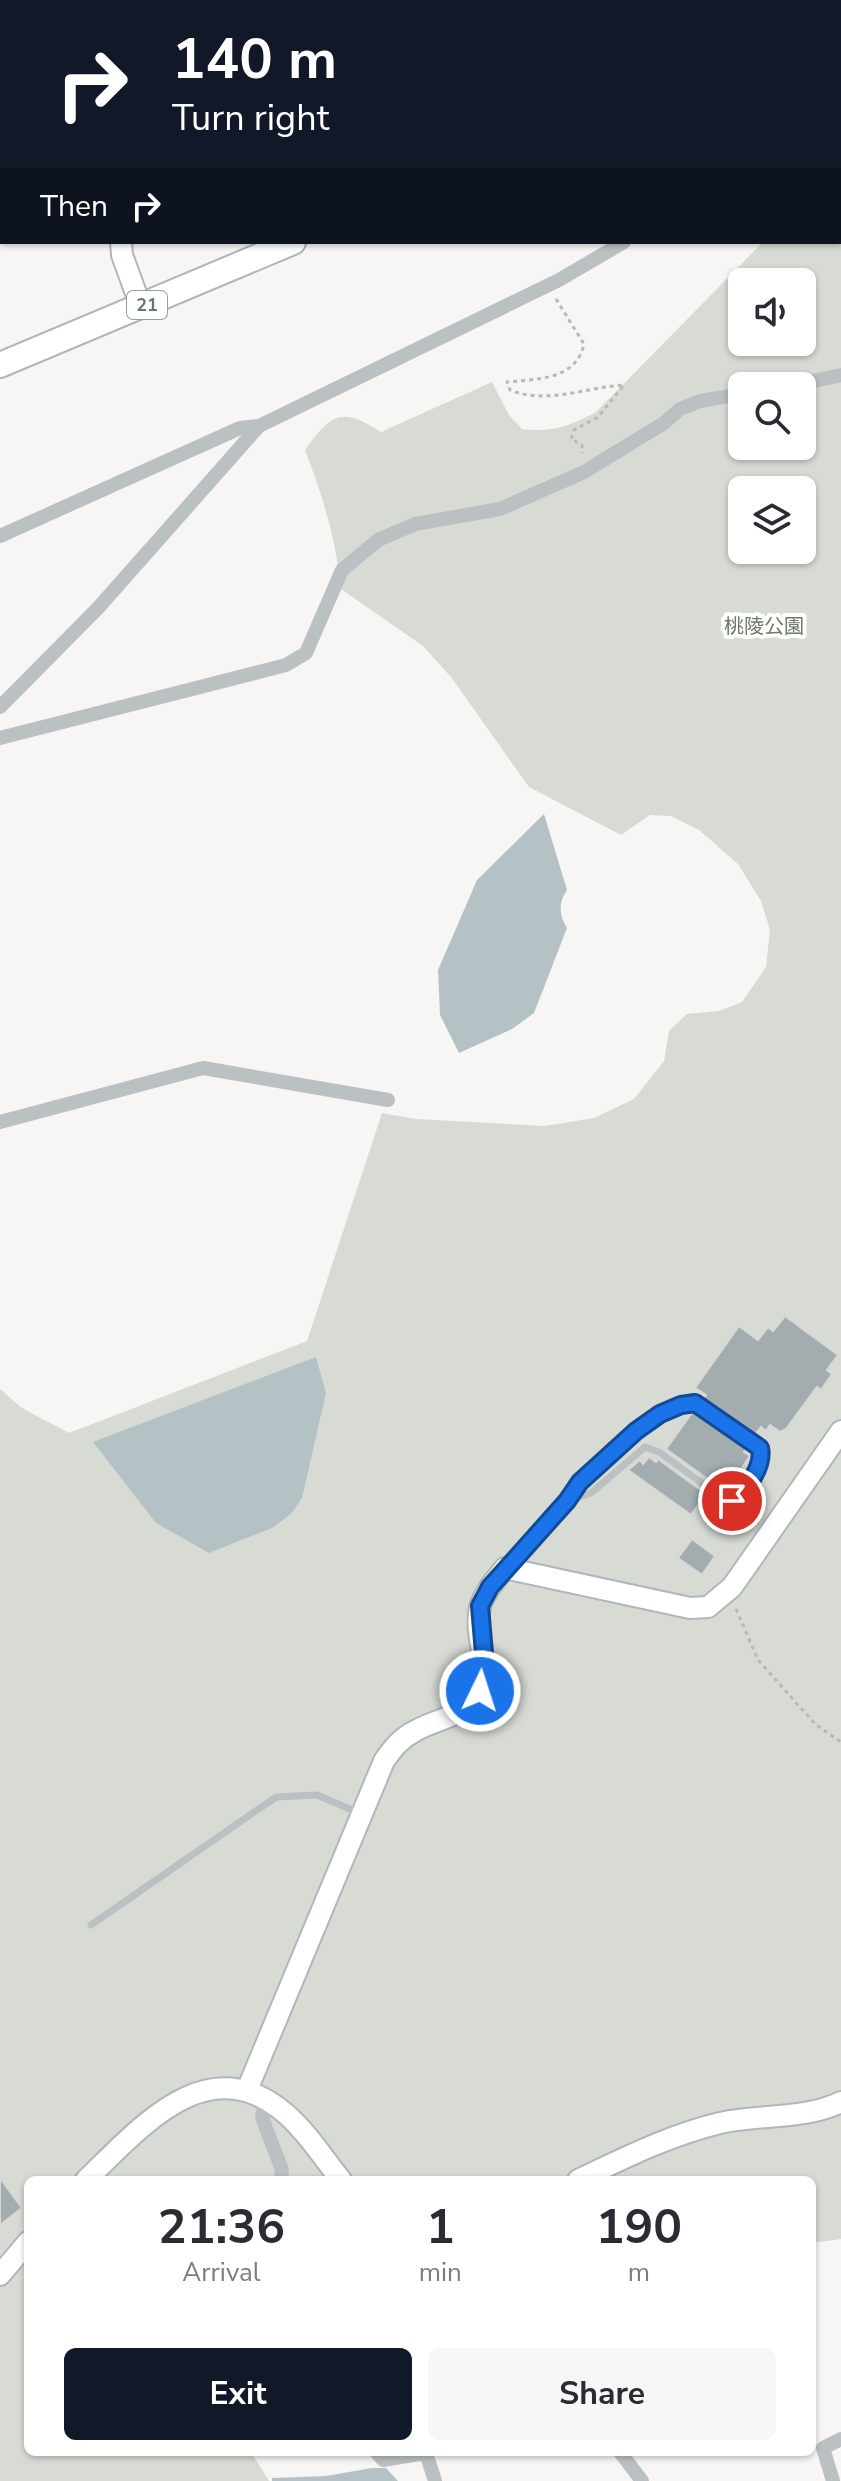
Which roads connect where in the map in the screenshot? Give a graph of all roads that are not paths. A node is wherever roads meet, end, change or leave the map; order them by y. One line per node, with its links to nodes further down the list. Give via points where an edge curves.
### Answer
1 (121, 244): 4 (street)
2 (288, 244): 4 (main road, 21)
3 (620, 244): 9 (street)
4 (141, 307): 5 (main road, 21)
5 (0, 365)
6 (841, 375): 7 (street)
7 (816, 380)
8 (728, 396): 12 (street, via 680,409 579,474 500,509 415,524 378,540 342,570 306,653 286,665)
9 (259, 426): 10 (street, via 240,428); 11 (street, via 98,608)
10 (0, 536)
11 (0, 707)
12 (0, 738)
13 (388, 1100): 14 (street, via 203,1068)
14 (0, 1122)
15 (841, 1431): 17 (street, via 728,1591 708,1607 690,1608)
16 (567, 1501): 16 (lane, via 580,1482 636,1431 681,1405 695,1403 760,1448 759,1466 732,1501 645,1447 591,1493); 17 (lane)
17 (505, 1568): 18 (street, via 480,1606 485,1665 480,1691 464,1710 398,1742)
18 (361, 1814): 19 (lane, via 317,1795 276,1797); 20 (street)
19 (91, 1925)
20 (247, 2090): 21 (street); 23 (street, via 212,2088 186,2094)
21 (266, 2098): 24 (street, via 262,2117); 25 (street, via 289,2116)
22 (841, 2102): 26 (street, via 825,2110 723,2122 670,2137)
23 (90, 2176)
24 (281, 2176)
25 (338, 2176)
26 (587, 2176)
27 (24, 2247): 28 (street)
28 (0, 2275)
29 (841, 2439): 36 (street, via 823,2448)
30 (380, 2456): 31 (street)
31 (408, 2456)
32 (427, 2456): 34 (street)
33 (623, 2456): 35 (street)
34 (435, 2481)
35 (642, 2481)
36 (833, 2481)

